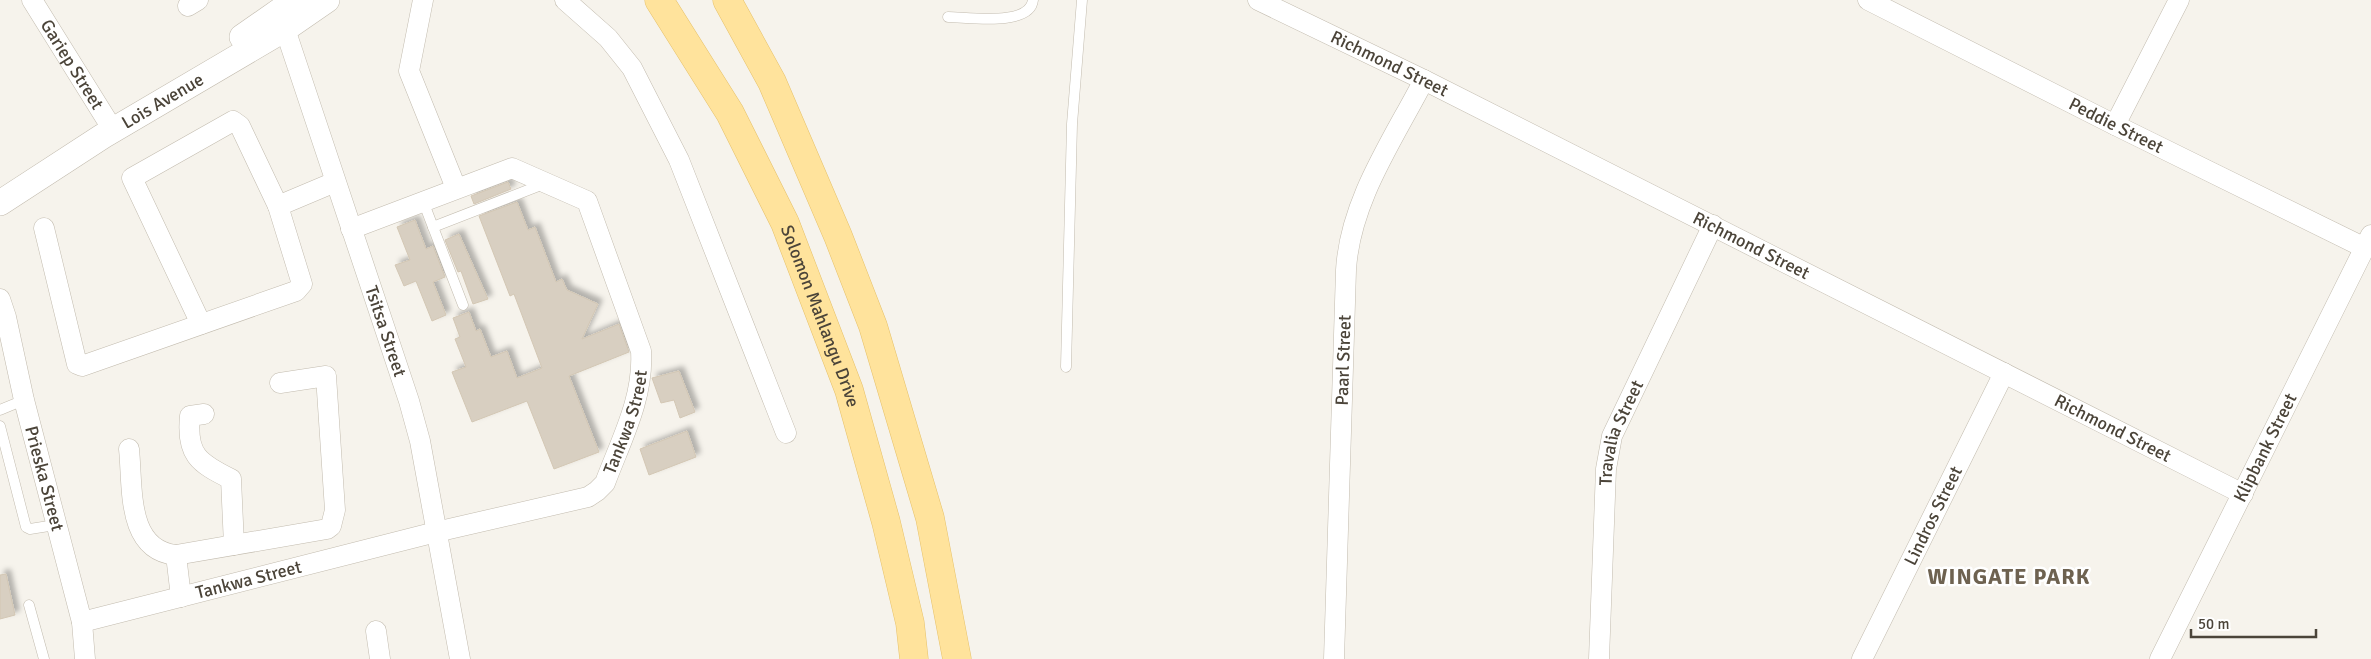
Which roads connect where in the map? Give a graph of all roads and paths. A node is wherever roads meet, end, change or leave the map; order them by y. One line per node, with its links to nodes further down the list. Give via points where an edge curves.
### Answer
1 (32, 0): 16 (street, Gariep Street)
2 (328, 0): 13 (street, Lois Avenue)
3 (423, 0): 21 (street, via 409,70)
4 (566, 0): 40 (street, via 608,38 632,68 670,143)
5 (659, 0): 55 (main road, Solomon Mahlangu Drive, via 730,112 788,232 849,390 886,522 910,623)
6 (727, 0): 56 (main road, via 772,82 873,326 930,518)
7 (1033, 0): 14 (lane, via 1032,8 1019,16)
8 (1082, 0): 33 (lane, via 1072,124)
9 (1258, 0): 15 (street, Richmond Street)
10 (1868, 0): 12 (street, Peddie Street)
11 (2179, 0): 17 (street)
12 (1894, 6): 17 (street, Peddie Street)
13 (286, 14): 16 (street, Lois Avenue, via 210,58); 18 (street, Tsitsa Street)
14 (948, 17)
15 (1424, 80): 25 (street, Richmond Street); 57 (street, Paarl Street, via 1363,198 1350,236 1345,280)
16 (110, 124): 19 (street, Lois Avenue); 23 (street, Lois Avenue)
17 (2114, 126): 29 (street, Peddie Street)
18 (335, 182): 24 (street); 28 (street, Tsitsa Street)
19 (0, 183)
20 (547, 183): 21 (street, Tankwa Street, via 512,168); 26 (lane); 44 (street, Tankwa Street, via 587,201 641,351 639,394 605,483 597,491 588,497)
21 (456, 188): 22 (street, Tankwa Street)
22 (423, 201): 26 (lane); 28 (street, Tankwa Street)
23 (0, 203)
24 (278, 206): 32 (street, via 302,284 296,291); 32 (street, via 240,126 233,121 132,178)
25 (1713, 225): 34 (street, Richmond Street); 58 (street, Travalia Street, via 1612,436 1606,469)
26 (433, 227): 30 (lane)
27 (44, 228): 32 (street, via 77,364 82,366)
28 (351, 229): 44 (street, Tsitsa Street, via 409,401 420,441)
29 (2368, 242): 42 (street, Klipbank Street)
30 (463, 305)
31 (2, 311): 36 (street, Prieska Street)
32 (201, 324)
33 (1066, 366)
34 (2004, 373): 42 (street, Richmond Street); 59 (street, Lindros Street)
35 (280, 383): 45 (street, via 326,376 333,520 327,528)
36 (24, 400): 37 (lane); 43 (street, Prieska Street)
37 (0, 410)
38 (204, 414): 45 (street, via 190,416 192,450 209,468 230,479)
39 (0, 426): 43 (lane, via 26,527)
40 (786, 433)
41 (129, 449): 46 (street, via 136,522 152,546 165,554)
42 (2243, 494): 60 (street, Klipbank Street)
43 (55, 525): 49 (street, Prieska Street)
44 (436, 532): 47 (street, Tankwa Street); 54 (street, Tsitsa Street)
45 (234, 545): 46 (street)
46 (176, 555): 47 (street)
47 (181, 597): 49 (street, Tankwa Street)
48 (29, 605): 51 (lane)
49 (82, 622): 52 (street, Prieska Street)
50 (376, 631): 53 (street)
51 (44, 659)
52 (85, 659)
53 (380, 659)
54 (460, 659)
55 (914, 659)
56 (957, 659)
57 (1334, 659)
58 (1599, 659)
59 (1862, 659)
60 (2160, 659)

